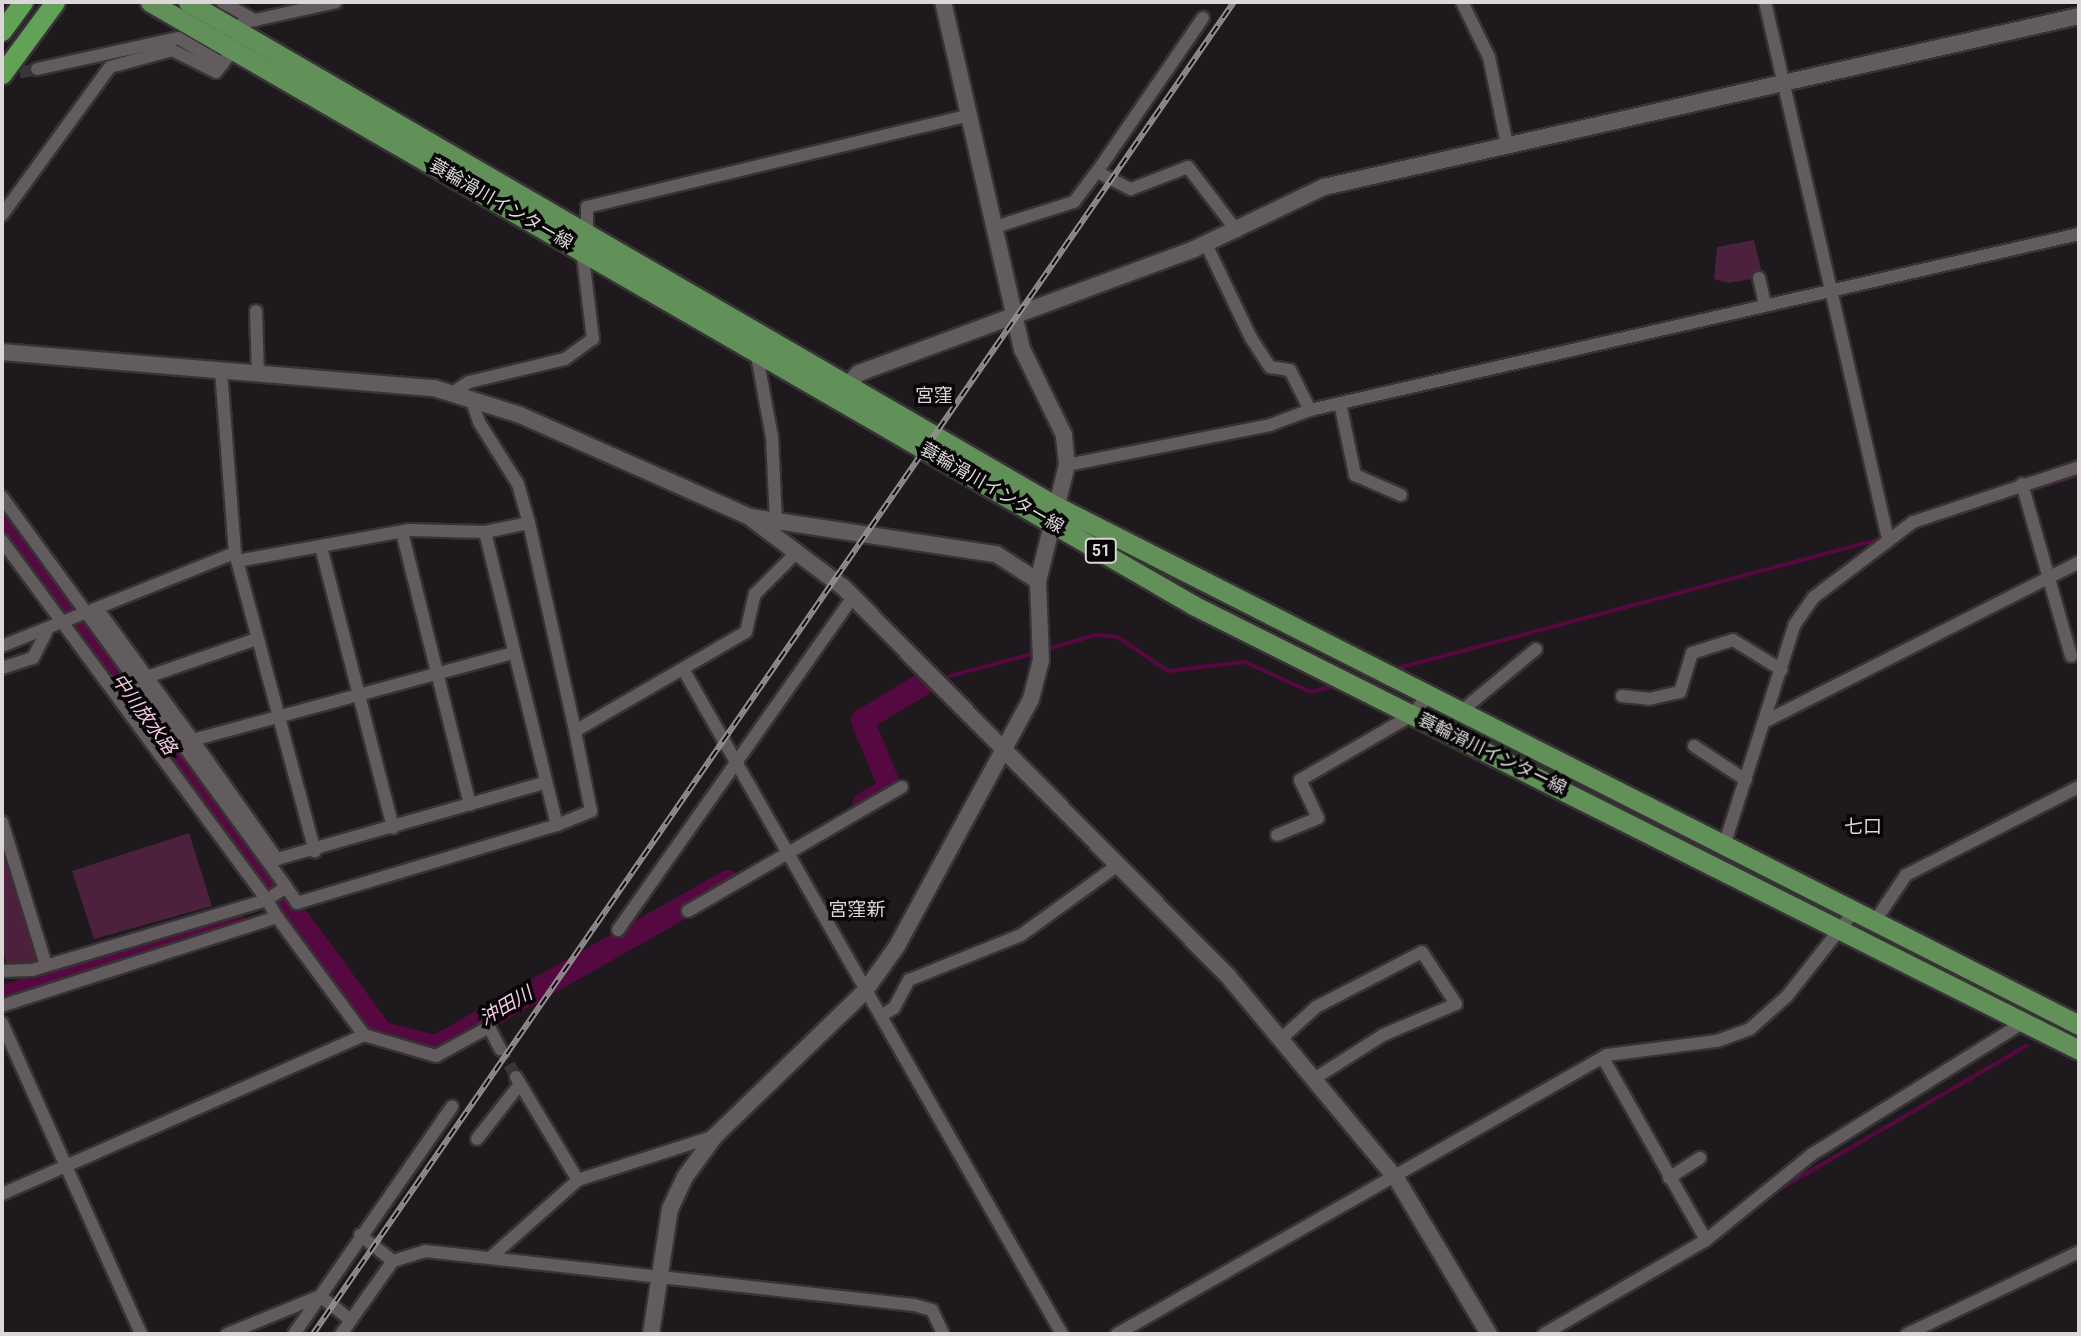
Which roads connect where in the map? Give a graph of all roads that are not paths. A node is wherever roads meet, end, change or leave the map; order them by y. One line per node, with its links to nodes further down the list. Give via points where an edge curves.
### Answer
1 (23, 2): 13 (highway)
2 (55, 2): 16 (highway)
3 (150, 2): 14 (main road, 蓑輪滑川インター線 / 51)
4 (188, 2): 14 (main road, 蓑輪滑川インター線 / 51)
5 (222, 2): 12 (street)
6 (336, 2): 12 (street)
7 (943, 2): 18 (street)
8 (1461, 2): 19 (street, via 1489,57)
9 (1765, 2): 17 (street)
10 (2079, 16): 17 (street)
11 (1203, 18): 20 (street)
12 (255, 20): 14 (street)
13 (2, 31)
14 (231, 48): 15 (street, via 178,38); 21 (street, via 216,72 172,50 110,67); 23 (main road, 蓑輪滑川インター線 / 51); 27 (main road, 蓑輪滑川インター線 / 51)
15 (37, 69)
16 (2, 74)
17 (1783, 81): 19 (street); 29 (street)
18 (969, 115): 22 (street); 23 (street, via 587,207)
19 (1507, 145): 24 (street, via 1324,187)
20 (1097, 172): 22 (street, via 1074,202); 24 (street, via 1131,189 1188,167)
21 (2, 215)
22 (995, 227): 32 (street)
23 (587, 230): 37 (main road, 蓑輪滑川インター線 / 51)
24 (1237, 231): 26 (street)
25 (2079, 234): 29 (street)
26 (1206, 244): 32 (street); 41 (street, via 1251,338 1270,367 1290,370)
27 (582, 250): 33 (main road, 蓑輪滑川インター線 / 51); 38 (street, via 593,339 565,359 469,382)
28 (1759, 278): 30 (street)
29 (1826, 292): 30 (street); 53 (street)
30 (1765, 304): 40 (street)
31 (256, 311): 36 (street)
32 (1015, 315): 37 (street, via 859,373); 42 (street, via 1022,349 1064,435)
33 (756, 351): 47 (main road, 蓑輪滑川インター線 / 51); 49 (street, via 772,437)
34 (2, 352): 35 (street)
35 (221, 371): 36 (street); 57 (street)
36 (258, 374): 38 (street)
37 (847, 385): 47 (main road, 蓑輪滑川インター線 / 51)
38 (452, 393): 39 (street)
39 (471, 397): 48 (street); 50 (street, via 485,432 518,484)
40 (1340, 403): 41 (street); 45 (street, via 1355,475)
41 (1310, 410): 42 (street, via 1270,425)
42 (1068, 464): 47 (street)
43 (2079, 467): 44 (street)
44 (2022, 484): 53 (street, via 1945,508); 59 (street)
45 (1401, 495)
46 (2, 497): 62 (street)
47 (1056, 516): 60 (street); 77 (main road, 蓑輪滑川インター線 / 51); 80 (main road, 蓑輪滑川インター線 / 51, via 1193,605)
48 (750, 517): 49 (street); 56 (street)
49 (776, 521): 60 (street, via 996,554)
50 (529, 523): 52 (street); 82 (street)
51 (402, 532): 52 (street); 55 (street); 73 (street)
52 (485, 532): 68 (street)
53 (1888, 539): 72 (street, via 1803,609)
54 (2, 540): 63 (street)
55 (321, 547): 57 (street); 75 (street)
56 (798, 551): 61 (street); 71 (street, via 755,594 746,632)
57 (236, 557): 62 (street); 65 (street)
58 (2079, 562): 59 (street)
59 (2048, 579): 69 (street); 81 (street)
60 (1038, 581): 85 (street, via 1041,652 1031,699)
61 (853, 597): 85 (street); 86 (street)
62 (90, 615): 63 (street); 74 (street); 100 (street)
63 (67, 625): 64 (street); 101 (street)
64 (46, 632): 66 (street); 70 (street, via 33,658)
65 (257, 639): 74 (street); 79 (street)
66 (2, 646)
67 (1536, 649): 78 (street)
68 (513, 653): 73 (street); 88 (street)
69 (2071, 656)
70 (2, 668)
71 (683, 670): 82 (street); 86 (street)
72 (1782, 670): 76 (street, via 1733,640 1692,653 1680,692 1649,699); 81 (street)
73 (437, 674): 75 (street); 91 (street)
74 (147, 677): 83 (street)
75 (357, 695): 79 (street); 94 (street)
76 (1622, 696)
77 (1427, 697): 78 (main road, 蓑輪滑川インター線 / 51); 80 (street)
78 (1460, 713): 96 (main road, 蓑輪滑川インター線 / 51)
79 (277, 715): 83 (street); 97 (street)
80 (1412, 715): 95 (street, via 1300,780 1318,818); 105 (main road, 蓑輪滑川インター線 / 51)
81 (1764, 722): 87 (street)
82 (575, 731): 93 (street, via 591,811)
83 (193, 740): 97 (street, via 277,859)
84 (1694, 746): 87 (street)
85 (1005, 748): 99 (street); 111 (street, via 897,946)
86 (736, 763): 98 (street); 107 (street)
87 (1746, 780): 96 (street)
88 (542, 783): 91 (street); 93 (street)
89 (902, 787): 98 (street)
90 (2079, 787): 106 (street, via 1906,875)
91 (470, 805): 94 (street)
92 (2, 822): 109 (street)
93 (556, 825): 100 (street, via 297,904)
94 (393, 828): 97 (street)
95 (1277, 835)
96 (1722, 849): 105 (main road, 蓑輪滑川インター線 / 51)
97 (315, 851)
98 (789, 856): 102 (street); 111 (street)
99 (1119, 864): 113 (street, via 1021,935 909,980 894,1008); 118 (street)
100 (286, 887): 101 (street)
101 (267, 900): 103 (street); 104 (street)
102 (688, 911)
103 (223, 913): 108 (street); 109 (street)
104 (277, 917): 108 (street); 117 (street)
105 (1848, 921): 106 (main road, 蓑輪滑川インター線 / 51); 114 (main road, 蓑輪滑川インター線 / 51); 121 (street, via 1750,1029)
106 (1873, 925): 116 (main road, 蓑輪滑川インター線 / 51)
107 (618, 930)
108 (227, 932): 112 (street)
109 (46, 965): 110 (street)
110 (2, 971)
111 (865, 991): 113 (street); 124 (street)
112 (2, 1006)
113 (881, 1016): 146 (street)
114 (2024, 1022): 120 (main road, 蓑輪滑川インター線 / 51); 133 (street, via 1811,1155)
115 (2, 1023): 127 (street)
116 (2079, 1026)
117 (364, 1035): 119 (street, via 436,1056 489,1027); 127 (street)
118 (1281, 1039): 122 (street); 122 (street, via 1316,1007 1422,952 1457,1004 1383,1035)
119 (500, 1049)
120 (2079, 1050)
121 (1603, 1058): 128 (street); 129 (street)
122 (1314, 1079): 128 (street)
123 (452, 1107): 132 (street)
124 (715, 1136): 130 (street); 137 (street, via 670,1209)
125 (477, 1139): 130 (street, via 518,1081)
126 (1700, 1158): 129 (street)
127 (66, 1166): 131 (street); 140 (street)
128 (1396, 1178): 147 (street); 148 (street)
129 (1669, 1178): 133 (street)
130 (578, 1180): 135 (street)
131 (2, 1194)
132 (360, 1236): 136 (street); 138 (street)
133 (1706, 1240): 149 (street)
134 (2079, 1252): 150 (street)
135 (490, 1258): 136 (street, via 425,1251); 137 (street)
136 (393, 1261): 139 (street)
137 (657, 1275): 144 (street); 145 (street, via 914,1305 932,1310)
138 (320, 1296): 139 (street); 141 (street); 142 (street)
139 (351, 1320): 143 (street)
140 (141, 1334)
141 (227, 1334)
142 (294, 1334)
143 (341, 1334)
144 (652, 1334)
145 (943, 1334)
146 (1062, 1334)
147 (1117, 1334)
148 (1489, 1334)
149 (1544, 1334)
150 (1907, 1334)

